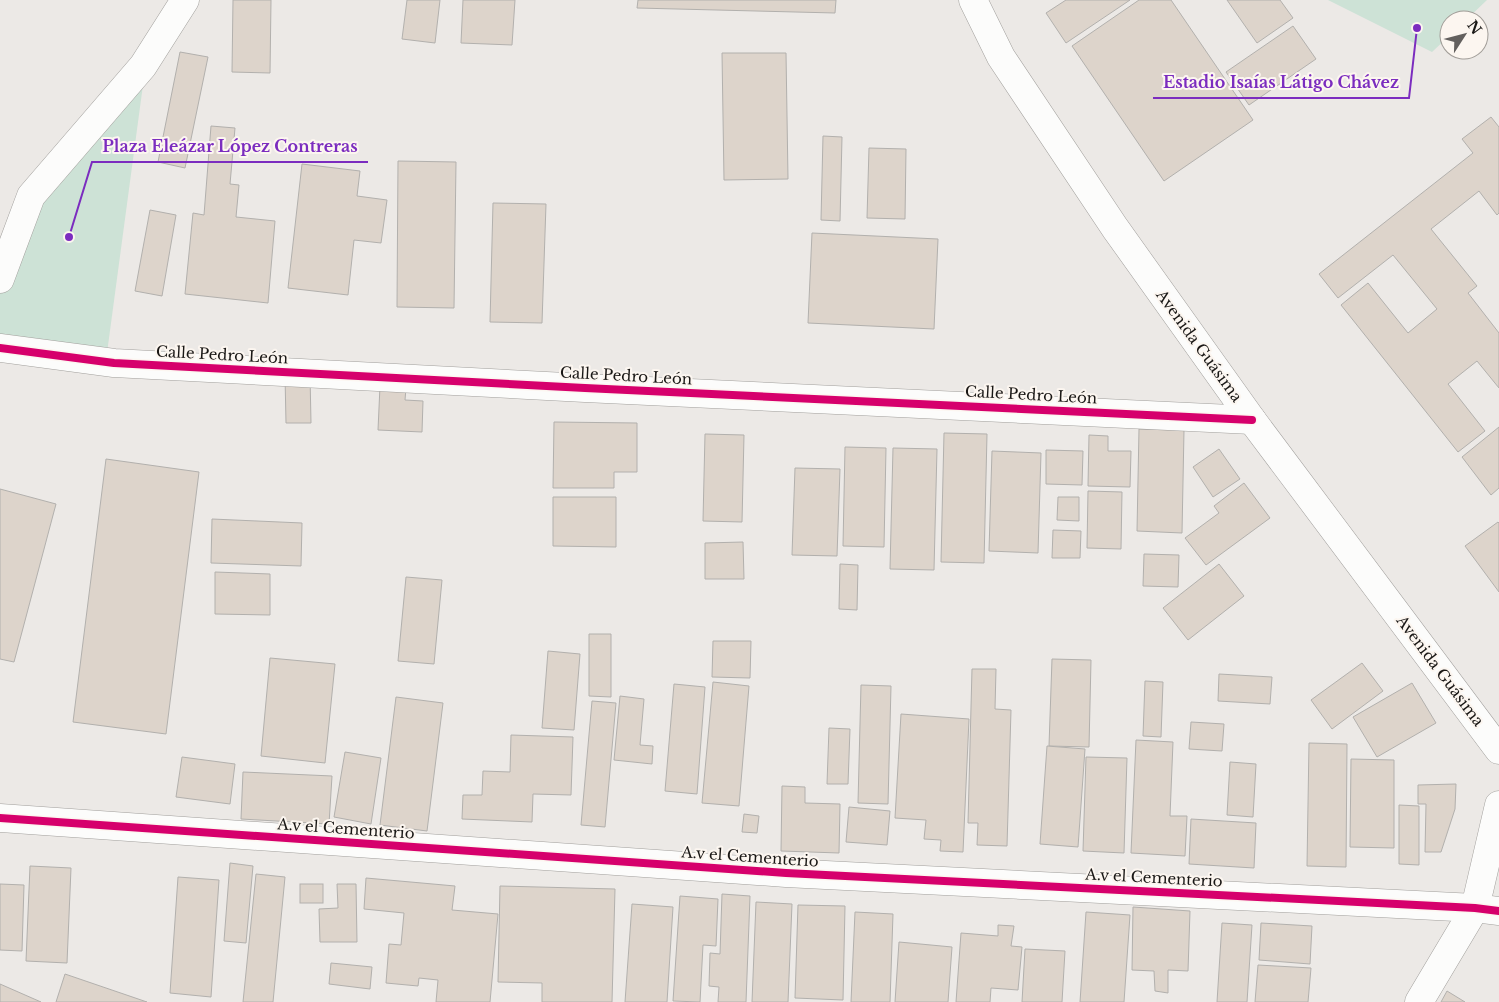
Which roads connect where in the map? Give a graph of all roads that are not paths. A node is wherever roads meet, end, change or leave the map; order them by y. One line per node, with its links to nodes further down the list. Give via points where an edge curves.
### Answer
1 (185, 0): 3 (street, via 143,66 31,196)
2 (973, 0): 5 (street, Avenida Guásima, via 1006,66 1115,228)
3 (0, 278)
4 (0, 348): 5 (street, Calle Pedro León, via 123,363)
5 (1252, 420): 6 (street, Avenida Guásima)
6 (1499, 750)
7 (1499, 805): 9 (street)
8 (0, 818): 9 (street, A.v el Cementerio, via 786,874)
9 (1487, 909): 10 (street)
10 (1419, 1002)

